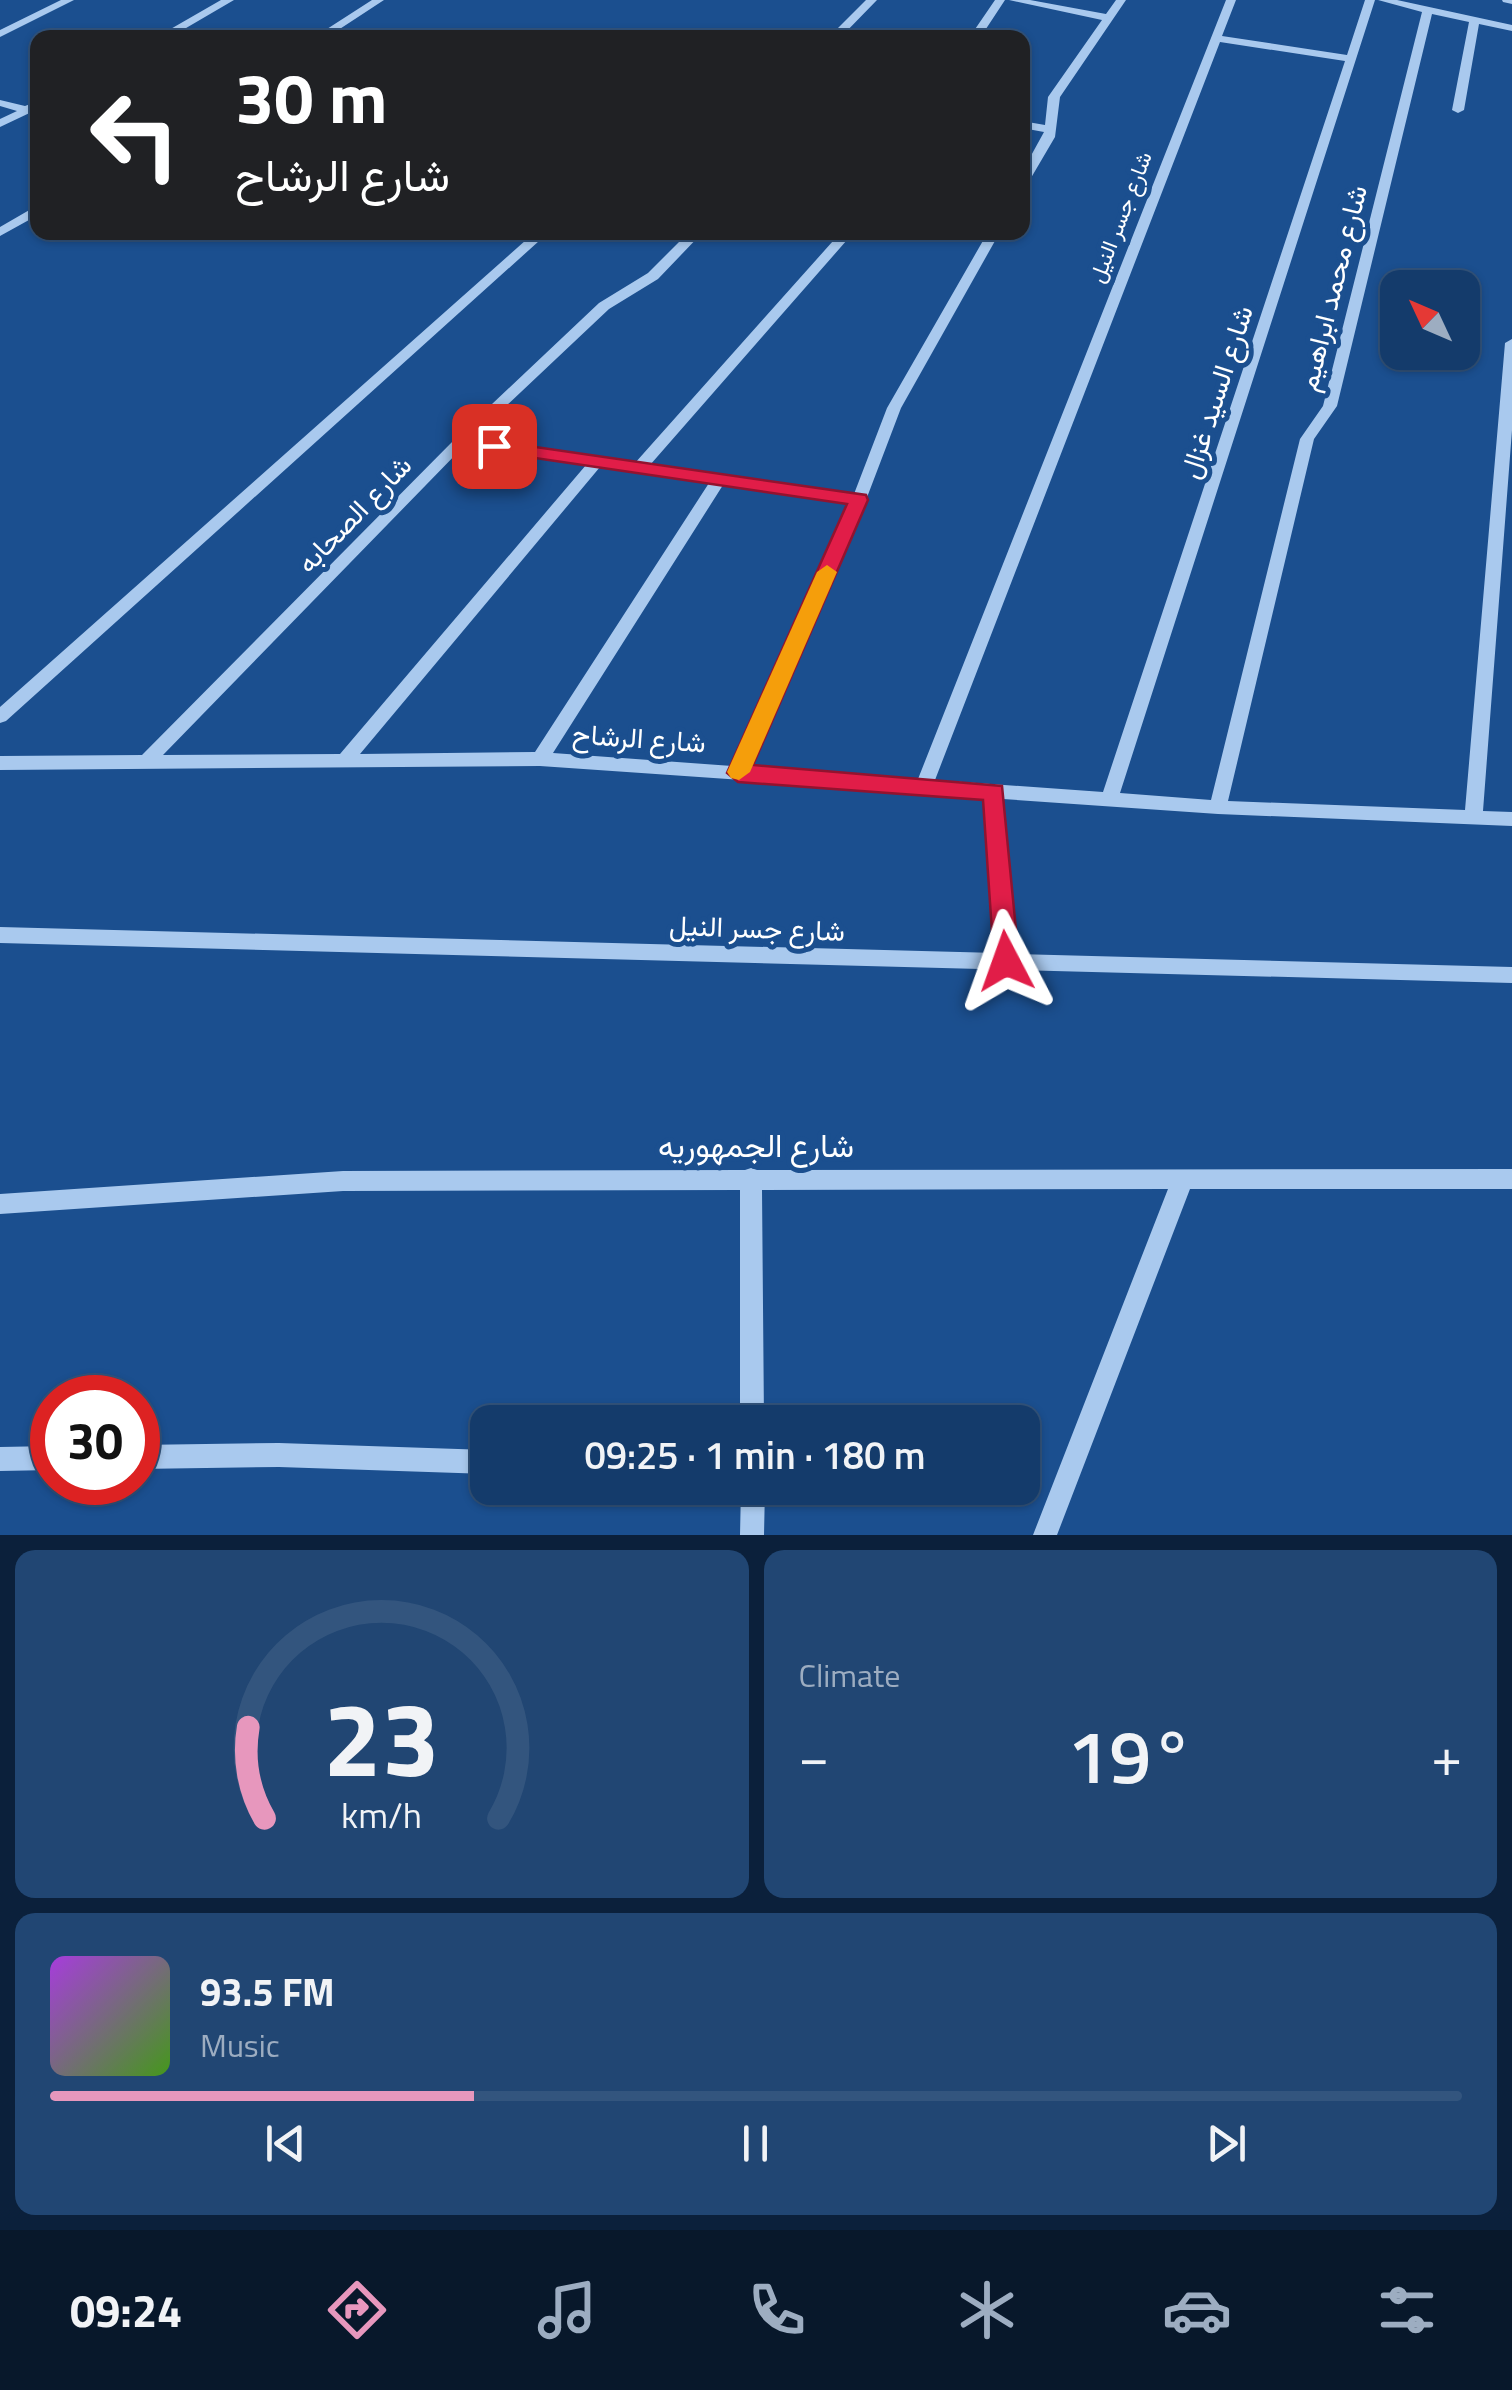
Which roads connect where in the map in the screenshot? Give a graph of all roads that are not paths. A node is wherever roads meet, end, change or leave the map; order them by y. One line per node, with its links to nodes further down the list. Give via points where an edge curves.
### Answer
1 (70, 0): 19 (street)
2 (229, 0): 15 (street)
3 (380, 0): 16 (street)
4 (872, 0): 17 (street)
5 (1000, 0): 18 (street)
6 (1014, 0): 12 (street)
7 (1121, 0): 12 (street)
8 (1231, 0): 20 (street, شارع جسر النيل)
9 (1370, 0): 21 (street, شارع السيد غزال)
10 (1384, 0): 11 (street)
11 (1428, 9): 13 (street); 51 (street, شارع محمد ابراهيم, via 1330,406 1306,439)
12 (1109, 18): 28 (street, via 1054,97)
13 (1474, 20): 14 (street); 25 (street)
14 (1512, 28)
15 (175, 30)
16 (331, 30)
17 (841, 30)
18 (979, 30)
19 (0, 34)
20 (1217, 38): 21 (street); 48 (street, شارع جسر النيل)
21 (1350, 59): 50 (street, شارع السيد غزال)
22 (0, 103): 23 (street)
23 (30, 107)
24 (30, 108): 26 (street)
25 (1458, 110)
26 (0, 124)
27 (1030, 126): 28 (street)
28 (1050, 130): 29 (street)
29 (1030, 168)
30 (30, 214): 31 (street)
31 (0, 232)
32 (534, 240): 42 (street)
33 (689, 240): 37 (street, شارع الصحابه, via 654,276 604,306)
34 (841, 240): 39 (street)
35 (989, 240): 41 (street, via 894,408)
36 (1512, 342): 52 (street)
37 (460, 442): 38 (street); 46 (street, شارع الصحابه)
38 (596, 462): 39 (street); 44 (street)
39 (639, 468): 40 (street)
40 (718, 479): 41 (street); 43 (street)
41 (859, 500): 47 (street)
42 (0, 717)
43 (540, 759): 44 (street, شارع الرشاح); 47 (street, شارع الرشاح)
44 (344, 761): 46 (street, شارع الرشاح)
45 (0, 763): 46 (street, شارع الرشاح)
46 (145, 763)
47 (738, 773): 48 (street, شارع الرشاح)
48 (924, 786): 49 (street, شارع الرشاح)
49 (994, 792): 50 (street, شارع الرشاح); 55 (street)
50 (1110, 800): 51 (street, شارع الرشاح)
51 (1218, 807): 52 (street, شارع الرشاح)
52 (1473, 818): 53 (street, شارع الرشاح)
53 (1512, 819)
54 (0, 935): 55 (street, شارع جسر النيل)
55 (1006, 961): 56 (street, شارع جسر النيل)
56 (1512, 975)
57 (751, 1178): 58 (street, شارع الجمهوريه); 60 (street, شارع الجمهوريه, via 342,1182); 61 (street)
58 (1183, 1179): 59 (street, شارع الجمهوريه); 68 (street)
59 (1512, 1179)
60 (0, 1204)
61 (752, 1405)
62 (160, 1457): 65 (street)
63 (30, 1458): 64 (street)
64 (0, 1459)
65 (470, 1461)
66 (752, 1505): 67 (street)
67 (752, 1535)
68 (1044, 1535)

